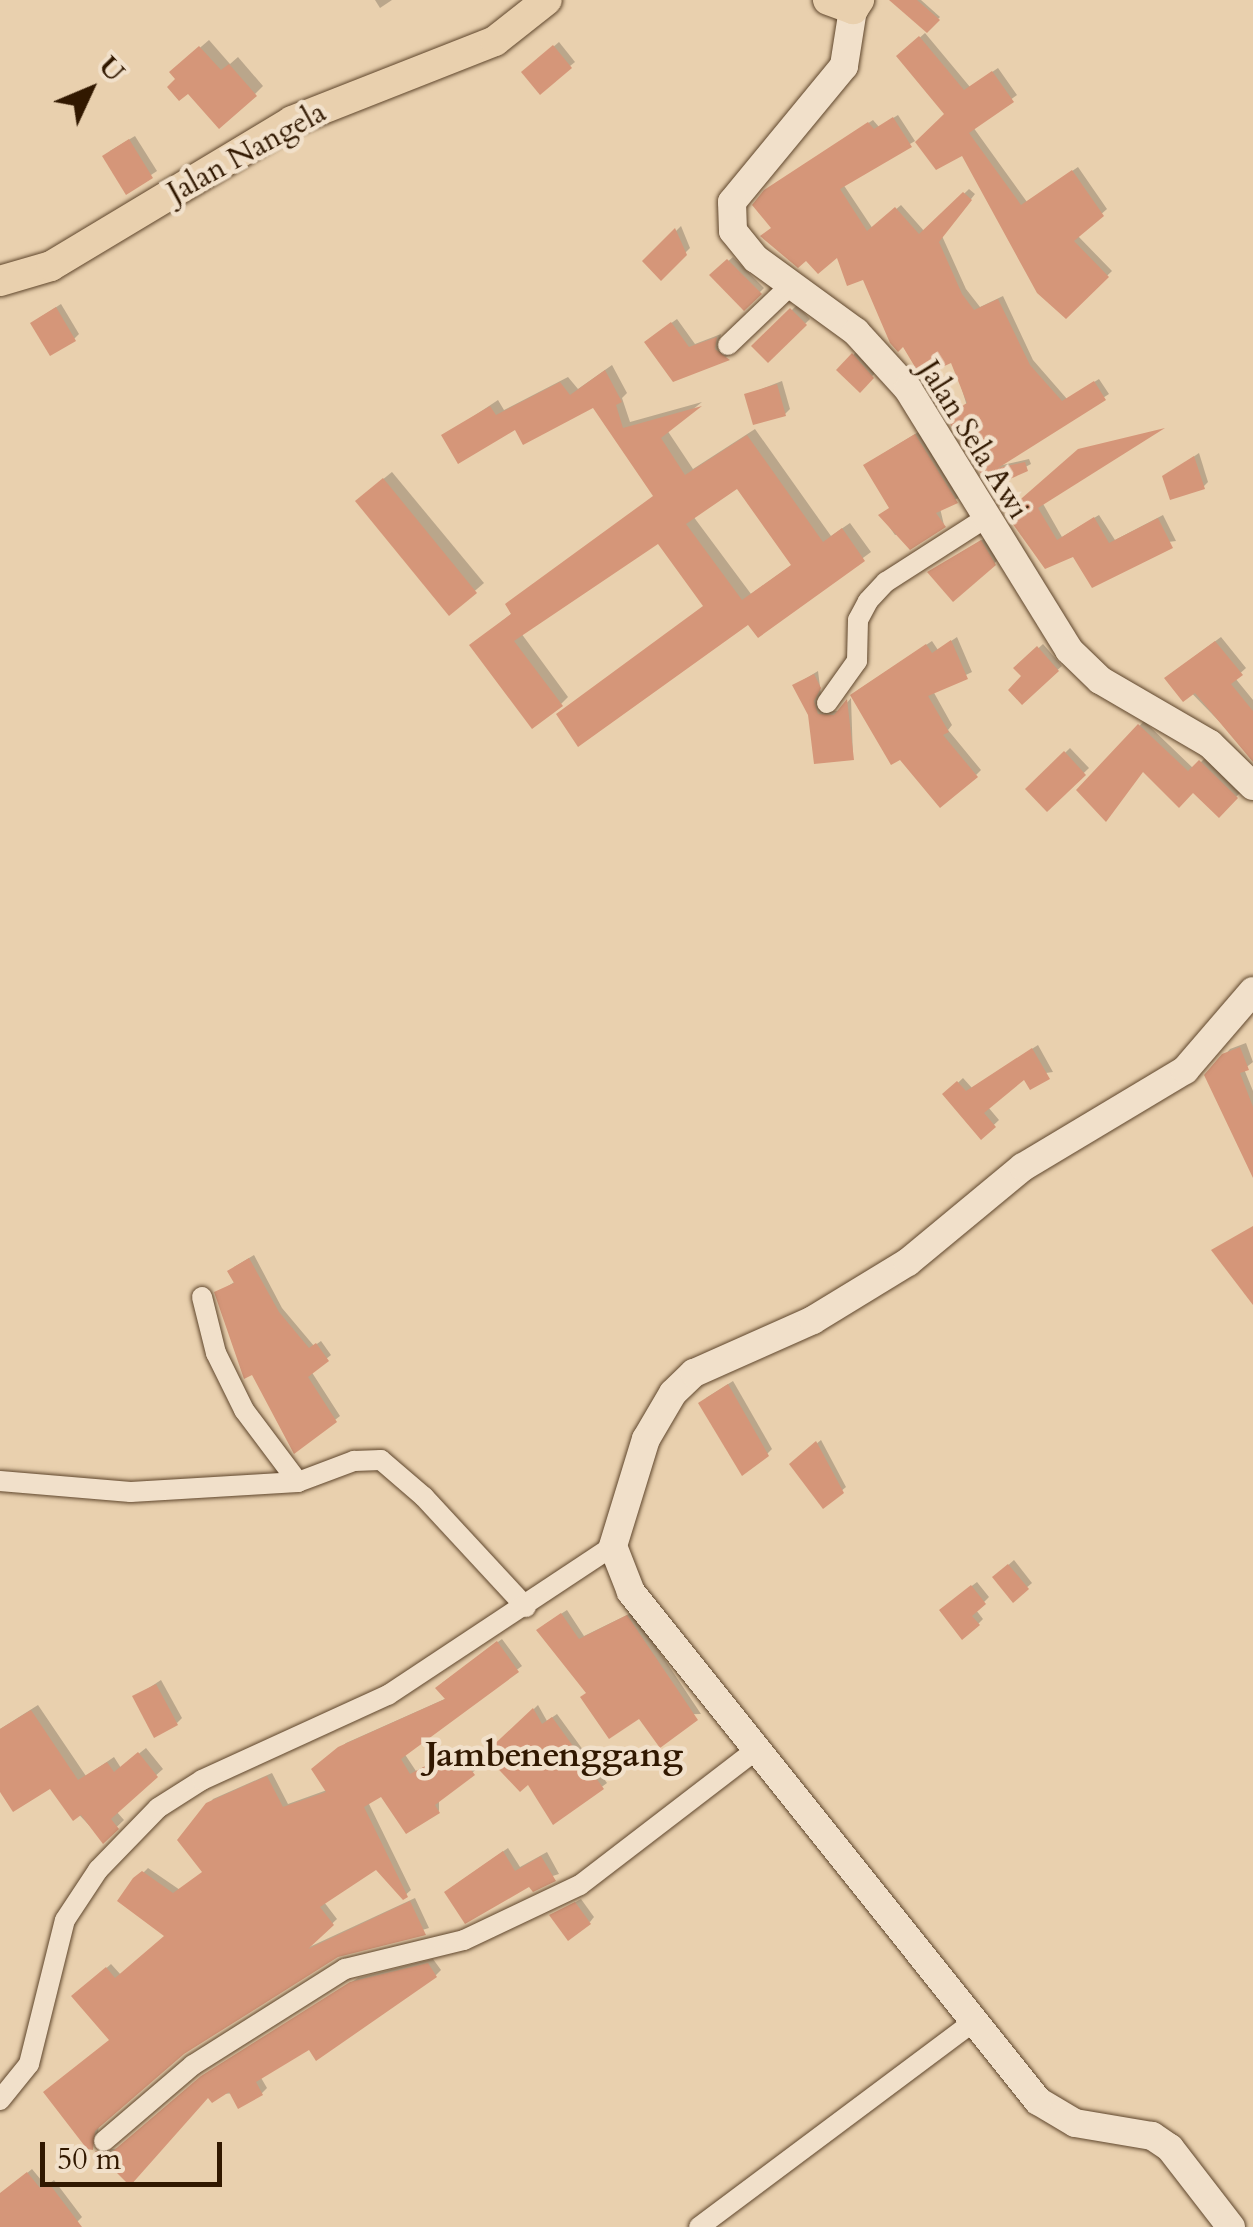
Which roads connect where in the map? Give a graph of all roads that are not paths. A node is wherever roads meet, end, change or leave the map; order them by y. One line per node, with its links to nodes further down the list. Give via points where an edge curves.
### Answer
1 (546, 0): 3 (main road, Jalan Nangela, via 496,41 292,121 51,266)
2 (847, 3): 4 (street, Jalan Sela Awi, via 844,66 730,211 742,244)
3 (0, 281)
4 (790, 286): 5 (street); 6 (street, Jalan Sela Awi, via 856,332 908,389)
5 (728, 344)
6 (984, 519): 7 (street, via 886,582 868,601 858,620 857,661); 8 (street, Jalan Sela Awi, via 1069,650 1113,688 1210,744)
7 (827, 703)
8 (1253, 786)
9 (1253, 992): 13 (street, via 1185,1070 1023,1167 908,1262 813,1320 694,1373 673,1393 646,1439)
10 (202, 1297): 12 (street, via 216,1353 244,1410)
11 (0, 1481): 12 (street, via 131,1492)
12 (298, 1482): 14 (street, via 354,1461 381,1460 424,1496)
13 (612, 1546): 14 (street); 15 (street, via 631,1592)
14 (526, 1607): 17 (street, via 388,1695 191,1786 158,1808 98,1870 64,1920 29,2064)
15 (756, 1750): 16 (street); 18 (street, via 580,1884 464,1940 344,1969 193,2065)
16 (973, 2022): 19 (street); 20 (street, via 1050,2111 1075,2124 1152,2136 1170,2148)
17 (0, 2100)
18 (104, 2140)
19 (699, 2227)
20 (1230, 2227)

